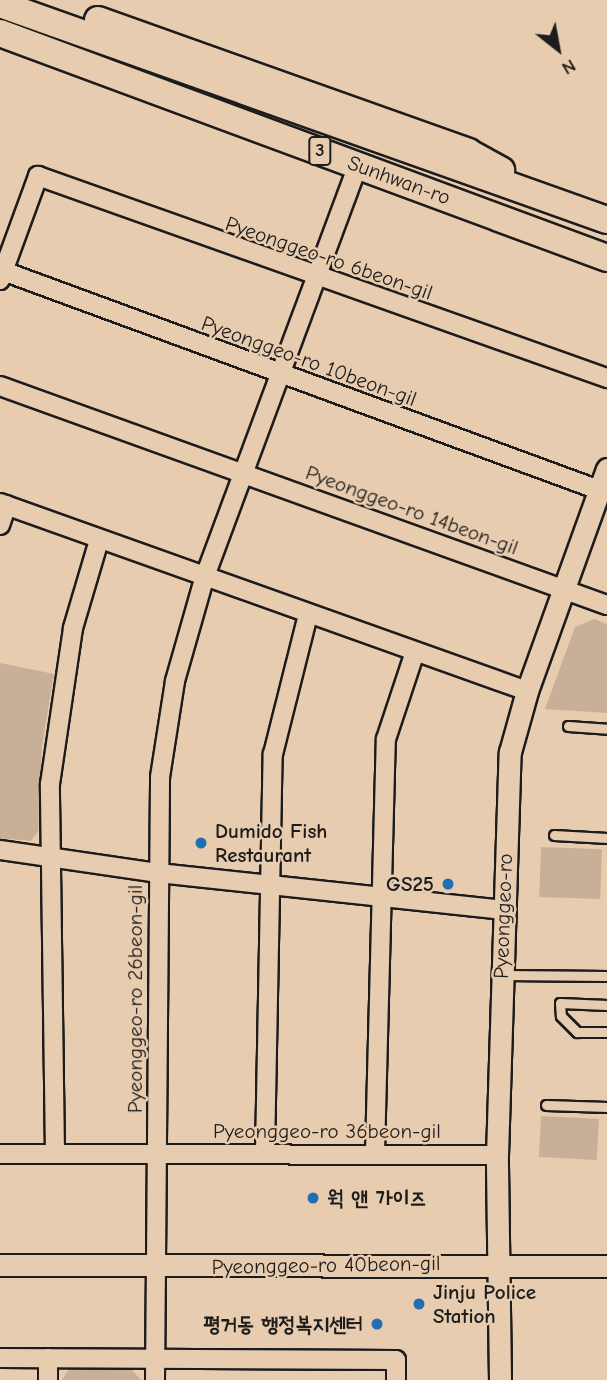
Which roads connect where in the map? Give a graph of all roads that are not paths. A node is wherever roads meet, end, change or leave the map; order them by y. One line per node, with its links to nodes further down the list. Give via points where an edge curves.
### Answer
1 (0, 4): 2 (main road, 3)
2 (41, 9): 6 (main road, Sunhwan-ro / 3)
3 (0, 33): 7 (main road, Sunhwan-ro / 3)
4 (0, 52): 5 (main road)
5 (353, 180): 7 (main road, via 463,217); 11 (street)
6 (607, 220)
7 (551, 236): 8 (main road, Sunhwan-ro / 3); 9 (main road)
8 (607, 258)
9 (607, 272)
10 (2, 275): 11 (street, Pyeonggeo-ro 6beon-gil, via 38,176); 12 (street, Pyeonggeo-ro 10beon-gil)
11 (317, 277): 12 (street); 13 (street, Pyeonggeo-ro 6beon-gil)
12 (280, 376): 16 (street); 17 (street, Pyeonggeo-ro 10beon-gil)
13 (607, 379)
14 (0, 386): 16 (street, Pyeonggeo-ro 14beon-gil)
15 (607, 469): 17 (street, Pyeonggeo-ro)
16 (244, 473): 21 (street); 22 (street, Pyeonggeo-ro 14beon-gil)
17 (603, 492): 22 (street, Pyeonggeo-ro)
18 (3, 504): 19 (street); 20 (street)
19 (0, 525)
20 (99, 540): 21 (street); 32 (street, via 73,628 58,706 50,784)
21 (204, 579): 24 (street); 33 (street, via 174,681 160,777)
22 (564, 589): 23 (street, Pyeonggeo-ro 14beon-gil); 26 (street, Pyeonggeo-ro)
23 (607, 605)
24 (308, 615): 25 (street); 34 (street, via 273,754)
25 (415, 652): 26 (street); 35 (street, via 386,739)
26 (527, 691): 36 (street, Pyeonggeo-ro, via 510,752)
27 (568, 726): 28 (lane)
28 (607, 729)
29 (554, 835): 30 (lane)
30 (607, 838)
31 (0, 850): 32 (street)
32 (50, 856): 33 (street); 46 (street)
33 (158, 873): 34 (street, Pyeonggeo-ro 26beon-gil); 47 (street, Pyeonggeo-ro 26beon-gil)
34 (272, 885): 35 (street, Pyeonggeo-ro 26beon-gil); 44 (street)
35 (379, 897): 36 (street, Pyeonggeo-ro 26beon-gil); 43 (street)
36 (502, 910): 37 (street, Pyeonggeo-ro)
37 (501, 975): 38 (lane); 48 (street, Pyeonggeo-ro)
38 (607, 976)
39 (607, 1005): 40 (lane, via 560,1003 561,1016 577,1032)
40 (607, 1032)
41 (546, 1105): 42 (lane)
42 (607, 1107)
43 (376, 1152): 44 (street, Pyeonggeo-ro 36beon-gil); 48 (street, Pyeonggeo-ro 36beon-gil)
44 (265, 1153): 47 (street, Pyeonggeo-ro 36beon-gil)
45 (0, 1154): 46 (street, Pyeonggeo-ro 36beon-gil)
46 (55, 1154): 47 (street, Pyeonggeo-ro 36beon-gil)
47 (156, 1155): 52 (street, Pyeonggeo-ro 26beon-gil)
48 (497, 1155): 49 (street, Pyeonggeo-ro)
49 (498, 1262): 51 (street, Pyeonggeo-ro 40beon-gil); 52 (street, Pyeonggeo-ro 40beon-gil); 59 (street, Pyeonggeo-ro)
50 (0, 1265): 52 (street, Pyeonggeo-ro 40beon-gil)
51 (607, 1266)
52 (154, 1267): 55 (street, Pyeonggeo-ro 26beon-gil)
53 (0, 1358): 54 (street)
54 (48, 1359): 55 (street); 56 (street)
55 (155, 1360): 57 (street, Pyeonggeo-ro 26beon-gil); 58 (street, via 397,1360)
56 (48, 1380)
57 (155, 1380)
58 (396, 1380)
59 (500, 1380)

